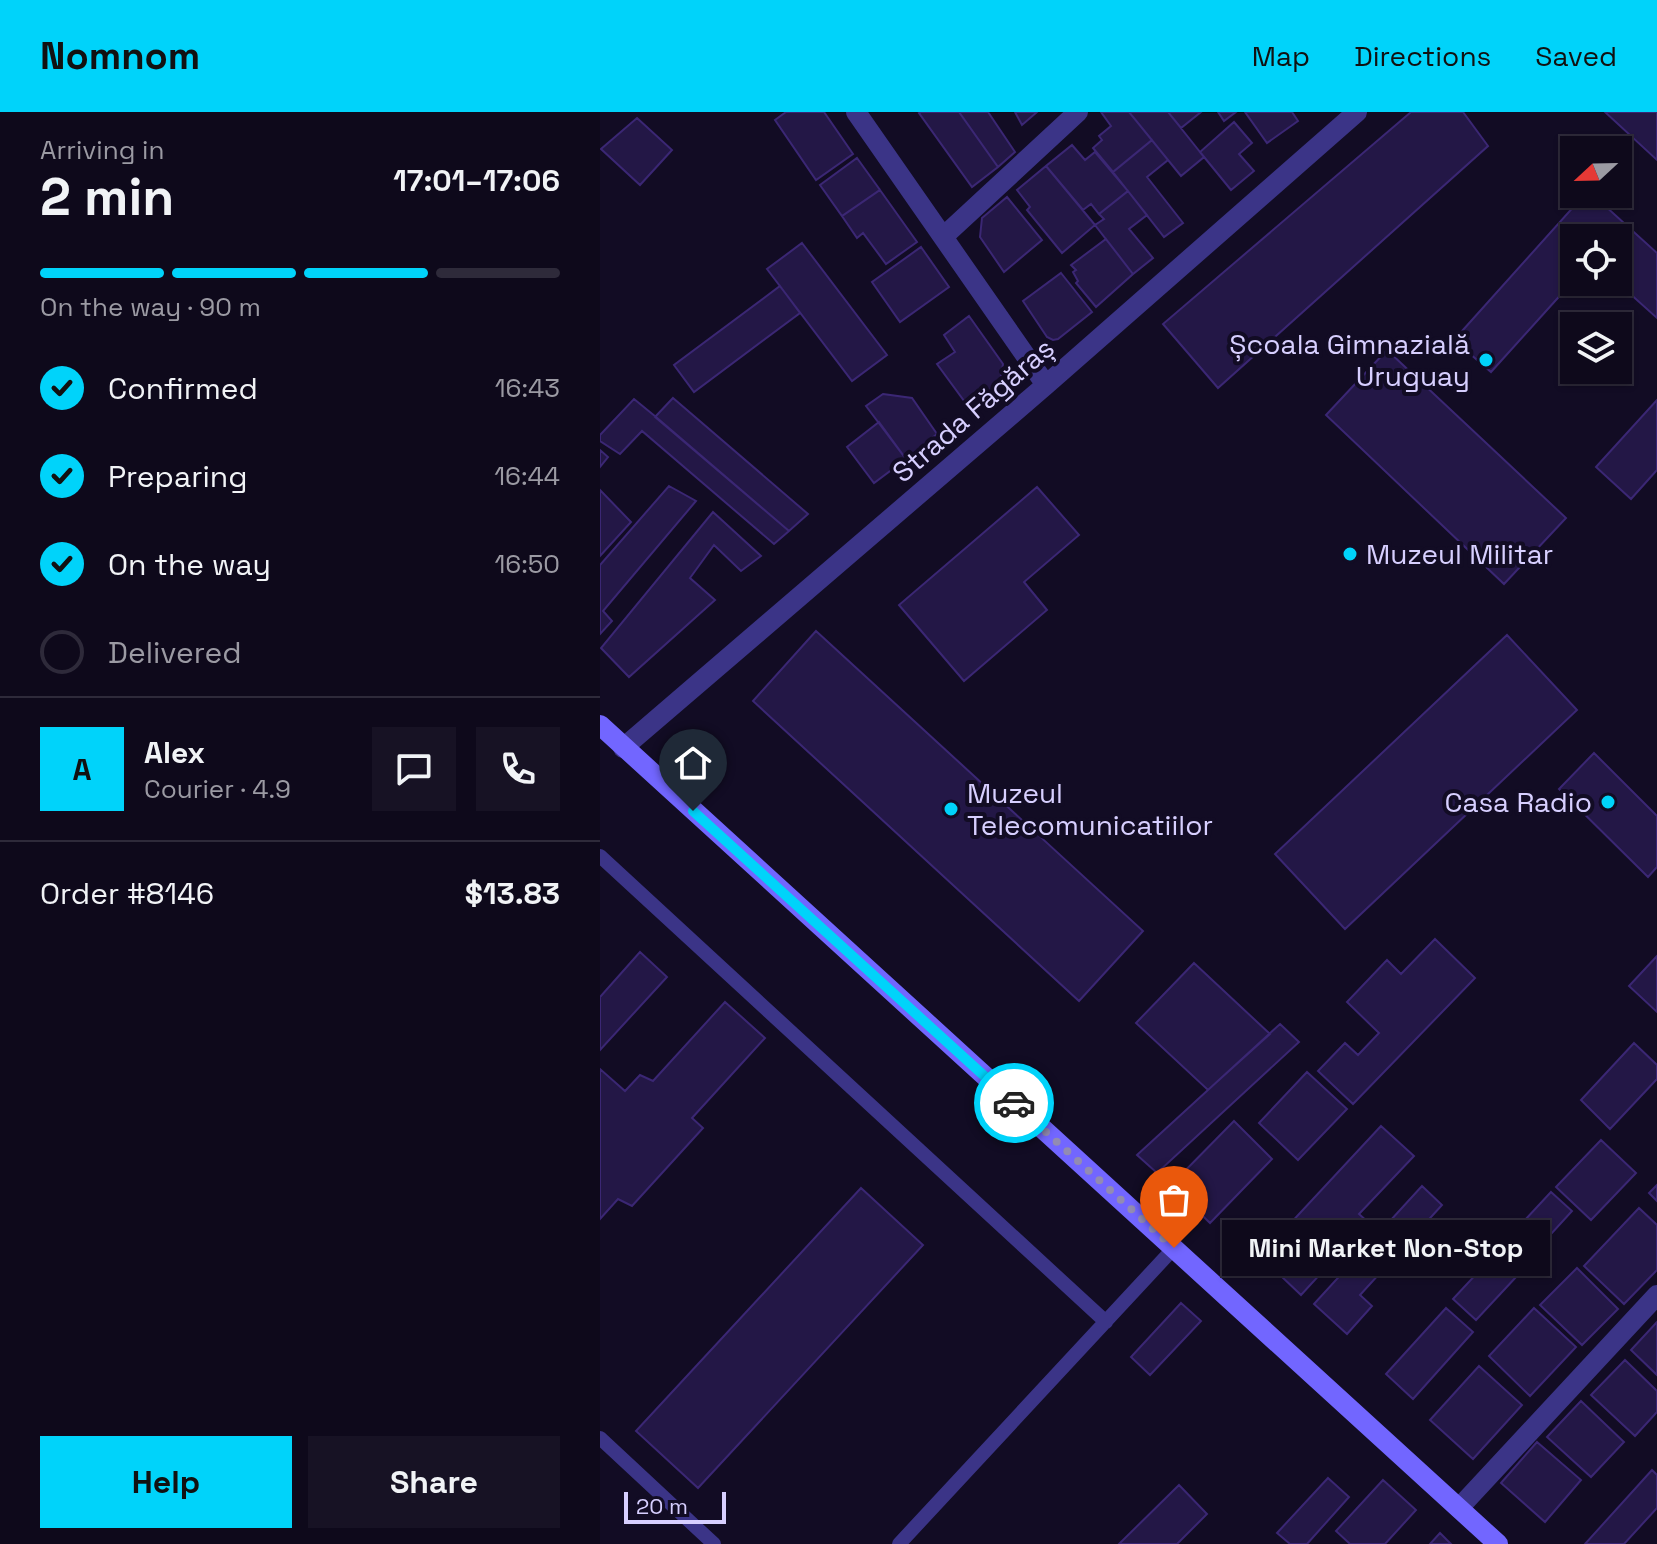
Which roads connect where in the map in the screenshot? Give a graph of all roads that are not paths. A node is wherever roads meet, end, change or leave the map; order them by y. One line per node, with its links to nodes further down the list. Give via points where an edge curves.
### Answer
1 (856, 112): 4 (street)
2 (1078, 112): 4 (street)
3 (1357, 112): 5 (street, Strada Făgăraș)
4 (943, 237): 5 (street)
5 (1046, 385): 7 (street, Strada Făgăraș)
6 (600, 725): 7 (main road)
7 (623, 748): 9 (main road)
8 (600, 856): 11 (lane)
9 (1174, 1248): 11 (lane); 13 (main road)
10 (1657, 1295): 13 (street)
11 (1106, 1322): 15 (lane)
12 (600, 1438): 14 (lane)
13 (1459, 1508): 16 (main road)
14 (714, 1544)
15 (899, 1544)
16 (1498, 1544)

